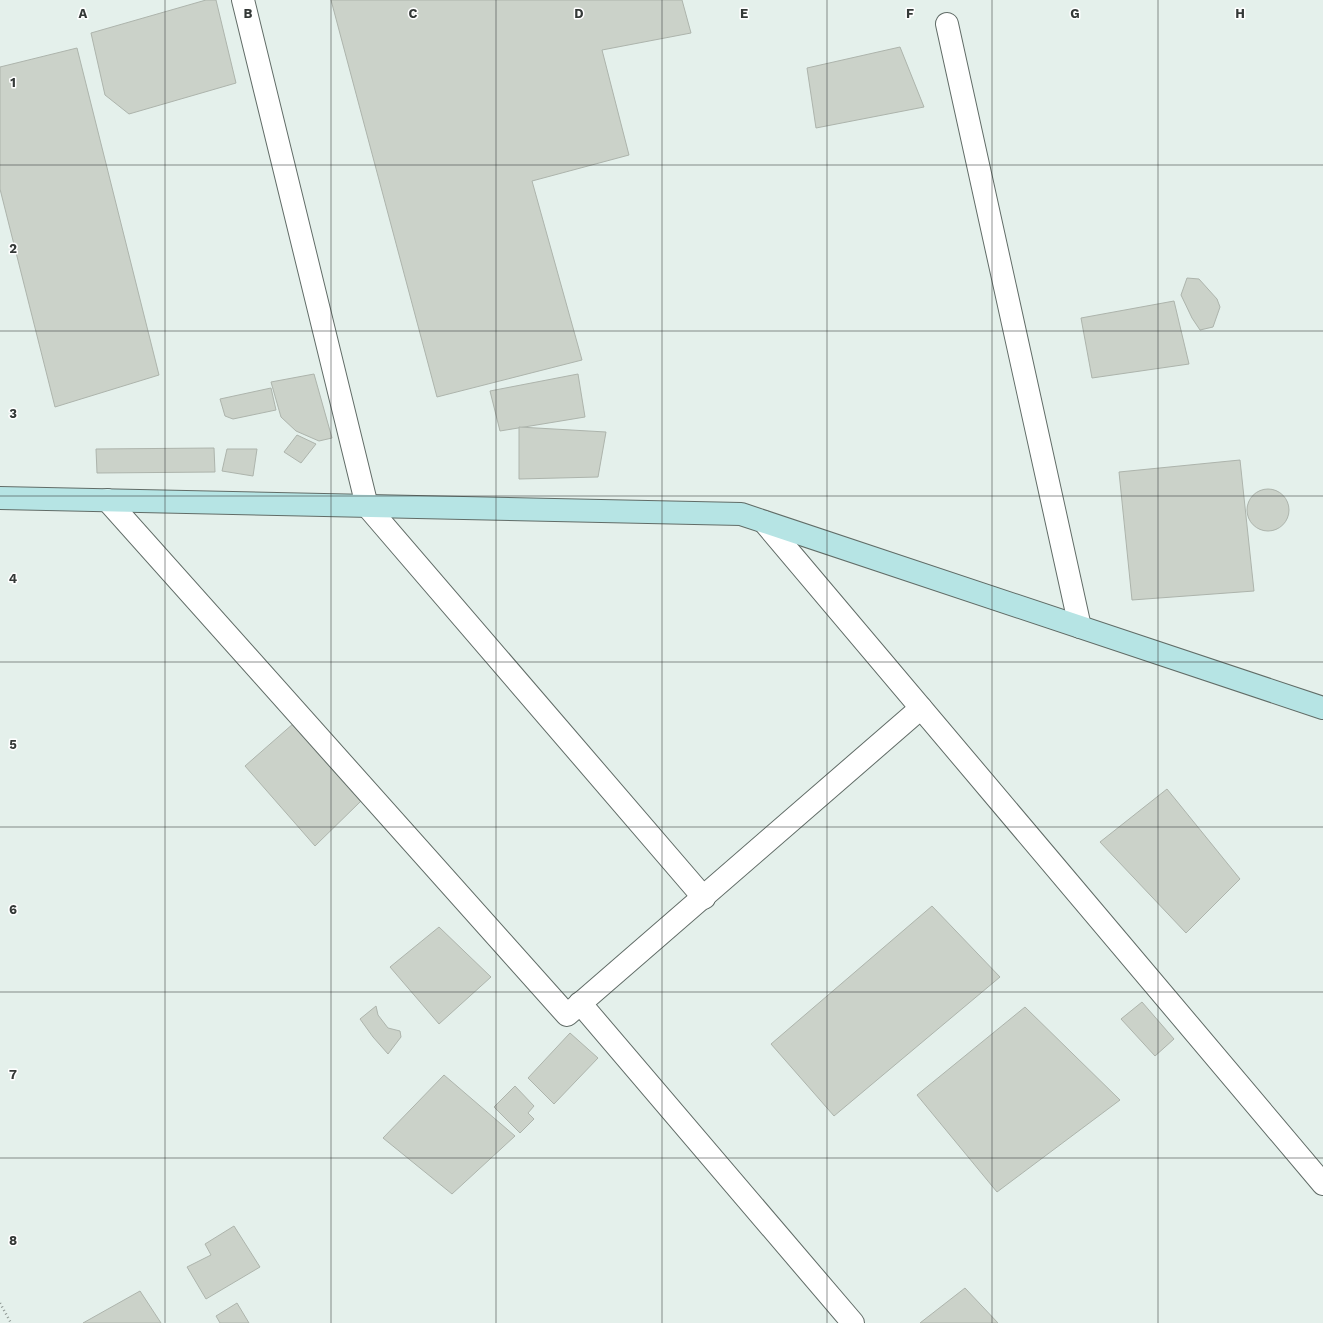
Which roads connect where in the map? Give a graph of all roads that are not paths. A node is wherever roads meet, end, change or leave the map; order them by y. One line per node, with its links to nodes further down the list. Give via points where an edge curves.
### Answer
1 (243, 0): 5 (street)
2 (947, 24): 7 (street)
3 (0, 498): 4 (street)
4 (107, 500): 5 (street); 11 (street, via 567,1015)
5 (367, 506): 6 (street, via 741,514); 10 (street)
6 (764, 522): 7 (street); 8 (street)
7 (1080, 627): 9 (street)
8 (921, 708): 10 (street); 12 (street)
9 (1323, 708)
10 (704, 898): 11 (street)
11 (580, 1003): 13 (street)
12 (1323, 1184)
13 (852, 1323)

